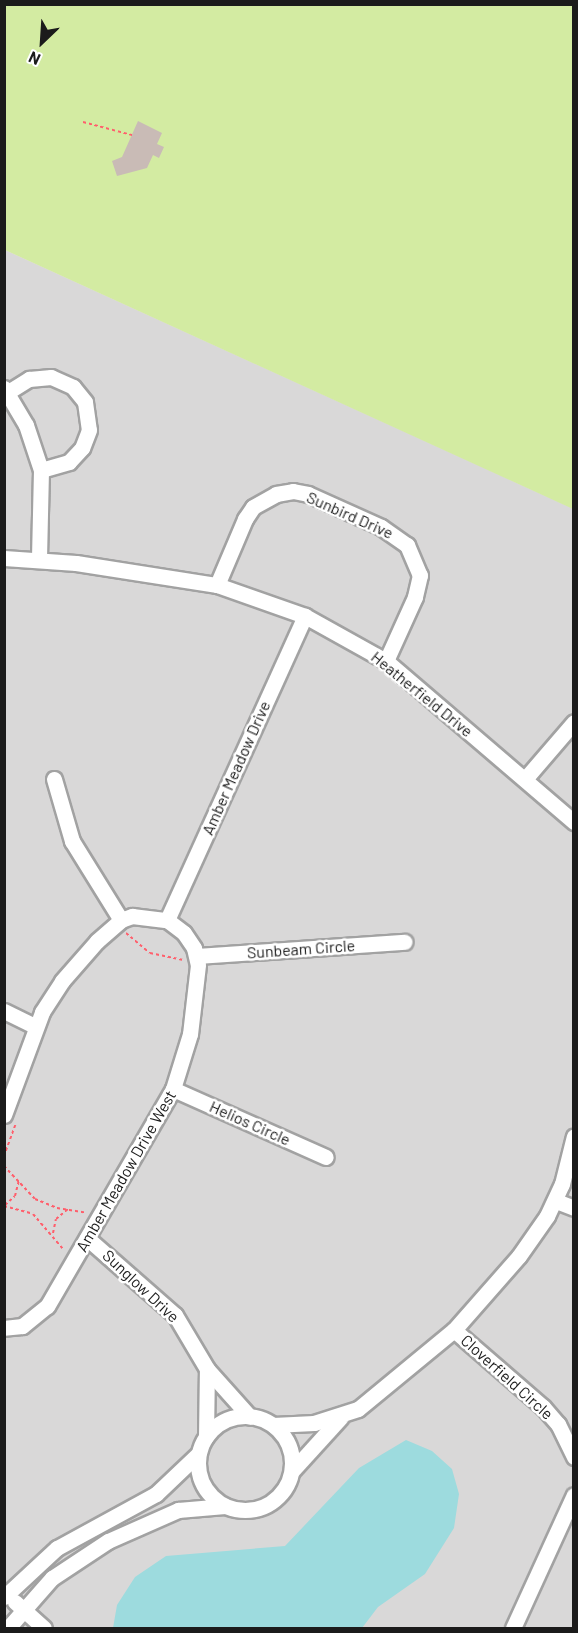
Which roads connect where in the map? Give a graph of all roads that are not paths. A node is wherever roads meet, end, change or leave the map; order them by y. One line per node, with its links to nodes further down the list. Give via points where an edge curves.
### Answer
1 (6, 390): 2 (street, via 26,425); 2 (street, via 30,379 51,377 73,387 85,402 89,430 82,448 69,462)
2 (42, 470): 4 (street)
3 (4, 558): 4 (street, Heatherfield Drive)
4 (39, 559): 5 (street, Heatherfield Drive)
5 (217, 585): 6 (street, Heatherfield Drive); 7 (street, Sunbird Drive, via 245,519 253,507 270,496 293,491 308,494 371,522 407,545 420,574 416,597)
6 (305, 616): 7 (street, Heatherfield Drive); 12 (street, Amber Meadow Drive)
7 (386, 661): 10 (street, Heatherfield Drive)
8 (573, 722): 10 (street)
9 (54, 778): 13 (street, via 72,841)
10 (525, 779): 11 (street, Heatherfield Drive)
11 (573, 822)
12 (167, 920): 13 (street, via 145,915); 15 (street, via 184,933)
13 (124, 927): 17 (street, via 62,981)
14 (405, 942): 15 (street, Sunbeam Circle)
15 (187, 959): 18 (street, Amber Meadow Drive West, via 190,1034)
16 (4, 1011): 17 (street)
17 (34, 1026): 19 (street)
18 (174, 1089): 21 (street, Helios Circle); 24 (street, Amber Meadow Drive West)
19 (11, 1115)
20 (573, 1136): 22 (street)
21 (326, 1157)
22 (556, 1201): 23 (street); 26 (street, via 531,1241)
23 (573, 1208)
24 (87, 1238): 25 (street, Amber Meadow Drive West, via 39,1316 22,1326); 27 (street, Sunglow Drive, via 175,1315)
25 (4, 1328)
26 (454, 1330): 29 (street, via 394,1382); 33 (street, Cloverfield Circle, via 543,1407 558,1424)
27 (207, 1369): 28 (street, Sunglow Drive); 31 (street)
28 (250, 1417): 30 (street); 31 (street, via 226,1420)
29 (340, 1418): 30 (street); 34 (street)
30 (273, 1425): 34 (street, via 289,1447)
31 (206, 1437): 32 (street)
32 (199, 1453): 36 (street, via 202,1482); 37 (street, via 156,1494 57,1548)
33 (573, 1457)
34 (292, 1471): 36 (street, via 281,1495 261,1508)
35 (573, 1495): 41 (street)
36 (225, 1506): 38 (street, via 177,1510 145,1522 72,1563)
37 (5, 1597): 38 (street)
38 (24, 1608): 39 (street); 40 (street)
39 (8, 1629)
40 (44, 1629)
41 (513, 1629)

